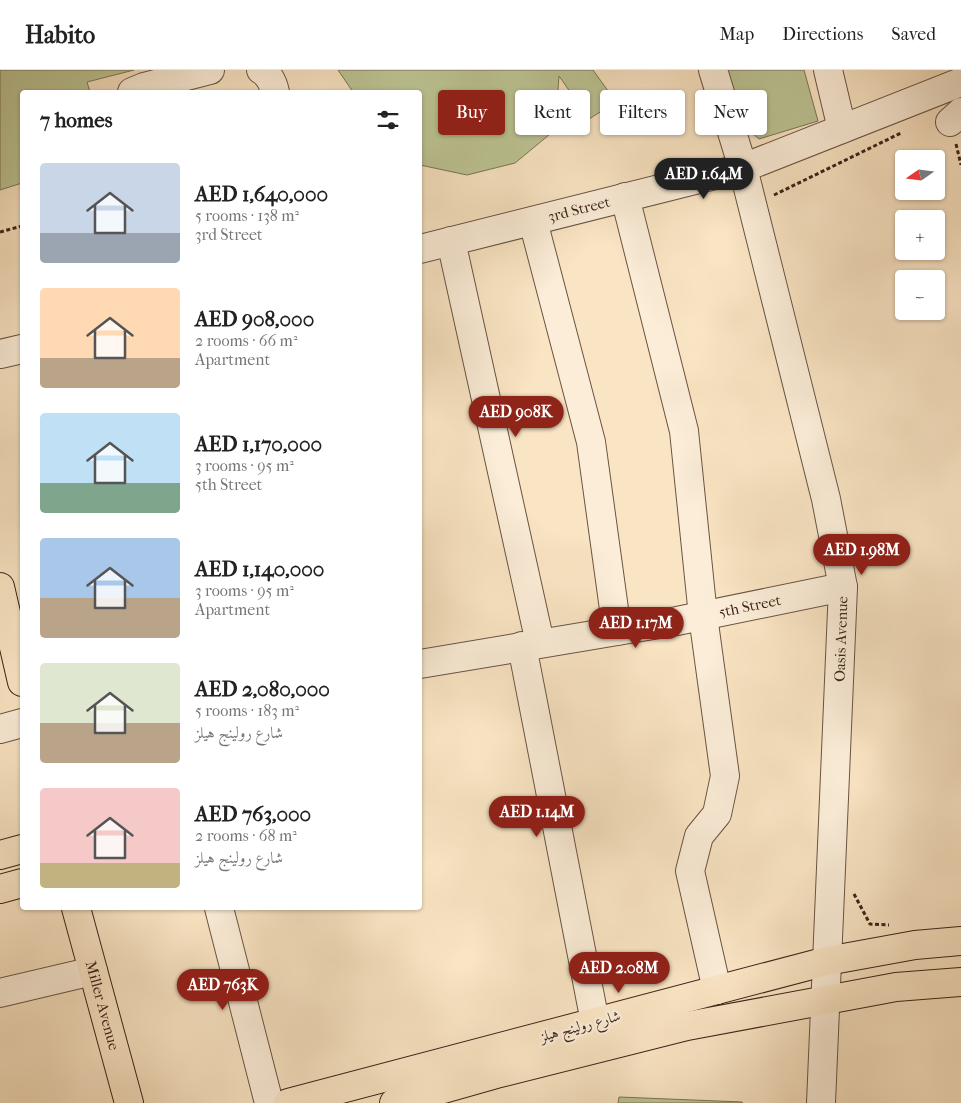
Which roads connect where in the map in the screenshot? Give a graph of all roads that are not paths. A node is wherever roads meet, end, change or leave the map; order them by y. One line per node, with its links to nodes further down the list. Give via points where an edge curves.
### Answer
1 (210, 70): 6 (street)
2 (261, 70): 8 (street)
3 (713, 70): 10 (street, Oasis Avenue)
4 (828, 70): 9 (street)
5 (959, 82): 9 (street, 3rd Street)
6 (168, 87): 7 (street)
7 (137, 90)
8 (274, 90)
9 (842, 129): 10 (street, 3rd Street)
10 (743, 168): 11 (street, 3rd Street); 18 (street, Oasis Avenue, via 826,500)
11 (625, 198): 12 (street, 3rd Street); 19 (street, via 684,431)
12 (533, 221): 13 (street, 3rd Street); 20 (street, via 591,442)
13 (451, 241): 14 (street, 3rd Street); 21 (street)
14 (422, 248)
15 (20, 349): 16 (street)
16 (0, 354)
17 (0, 587): 23 (main road)
18 (843, 587): 19 (street, 5th Street); 33 (street, Oasis Avenue)
19 (703, 616): 20 (street, 5th Street); 36 (street, via 725,776 717,814 699,836 690,871)
20 (617, 631): 21 (street, 5th Street)
21 (531, 645): 22 (street, 5th Street); 39 (street)
22 (422, 664)
23 (20, 673)
24 (20, 723): 25 (street)
25 (0, 728)
26 (20, 850): 27 (main road)
27 (0, 855)
28 (20, 884): 29 (main road)
29 (0, 889)
30 (77, 910): 34 (main road, Miller Avenue)
31 (220, 910): 41 (street)
32 (961, 941): 33 (main road, شارع رولينج هيلز, via 916,945)
33 (827, 961): 36 (main road, شارع رولينج هيلز); 38 (street, Oasis Avenue)
34 (93, 971): 37 (street); 40 (main road, Miller Avenue)
35 (961, 982): 38 (main road, شارع رولينج هيلز, via 896,987)
36 (717, 990): 39 (main road, شارع رولينج هيلز)
37 (0, 993)
38 (826, 1000): 43 (main road, شارع رولينج هيلز, via 687,1026); 44 (street, Oasis Avenue)
39 (595, 1022): 42 (main road, شارع رولينج هيلز)
40 (129, 1103)
41 (269, 1103)
42 (288, 1103)
43 (394, 1103)
44 (822, 1103)

